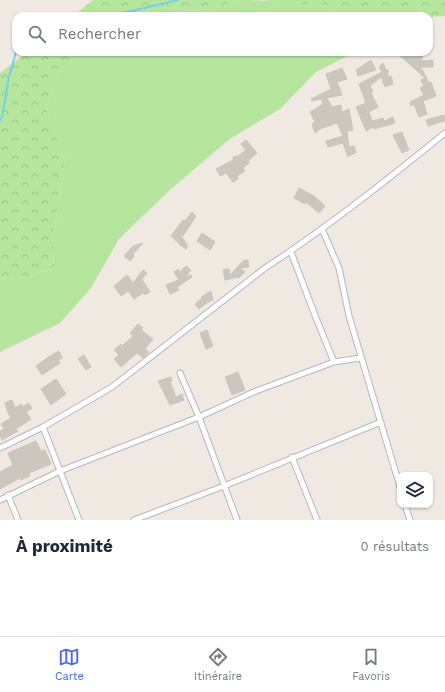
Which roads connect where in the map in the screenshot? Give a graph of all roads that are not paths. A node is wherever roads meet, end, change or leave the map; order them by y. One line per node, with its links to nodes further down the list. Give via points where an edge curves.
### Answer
1 (445, 132): 2 (street)
2 (322, 228): 3 (street); 4 (street, via 339,268)
3 (291, 252): 5 (street); 9 (street, via 265,268 112,387)
4 (360, 358): 5 (street); 8 (street)
5 (334, 362): 7 (street, via 256,391)
6 (180, 373): 7 (street)
7 (199, 417): 12 (street); 14 (street)
8 (381, 422): 11 (street); 13 (street)
9 (43, 427): 10 (street); 12 (street)
10 (0, 448)
11 (292, 457): 14 (street); 22 (street)
12 (60, 471): 15 (street); 19 (street)
13 (397, 477)
14 (224, 486): 20 (street); 21 (street)
15 (8, 495): 16 (street); 18 (street)
16 (0, 500)
17 (406, 508): 23 (street)
18 (18, 520)
19 (79, 520)
20 (134, 520)
21 (237, 520)
22 (317, 520)
23 (410, 520)

